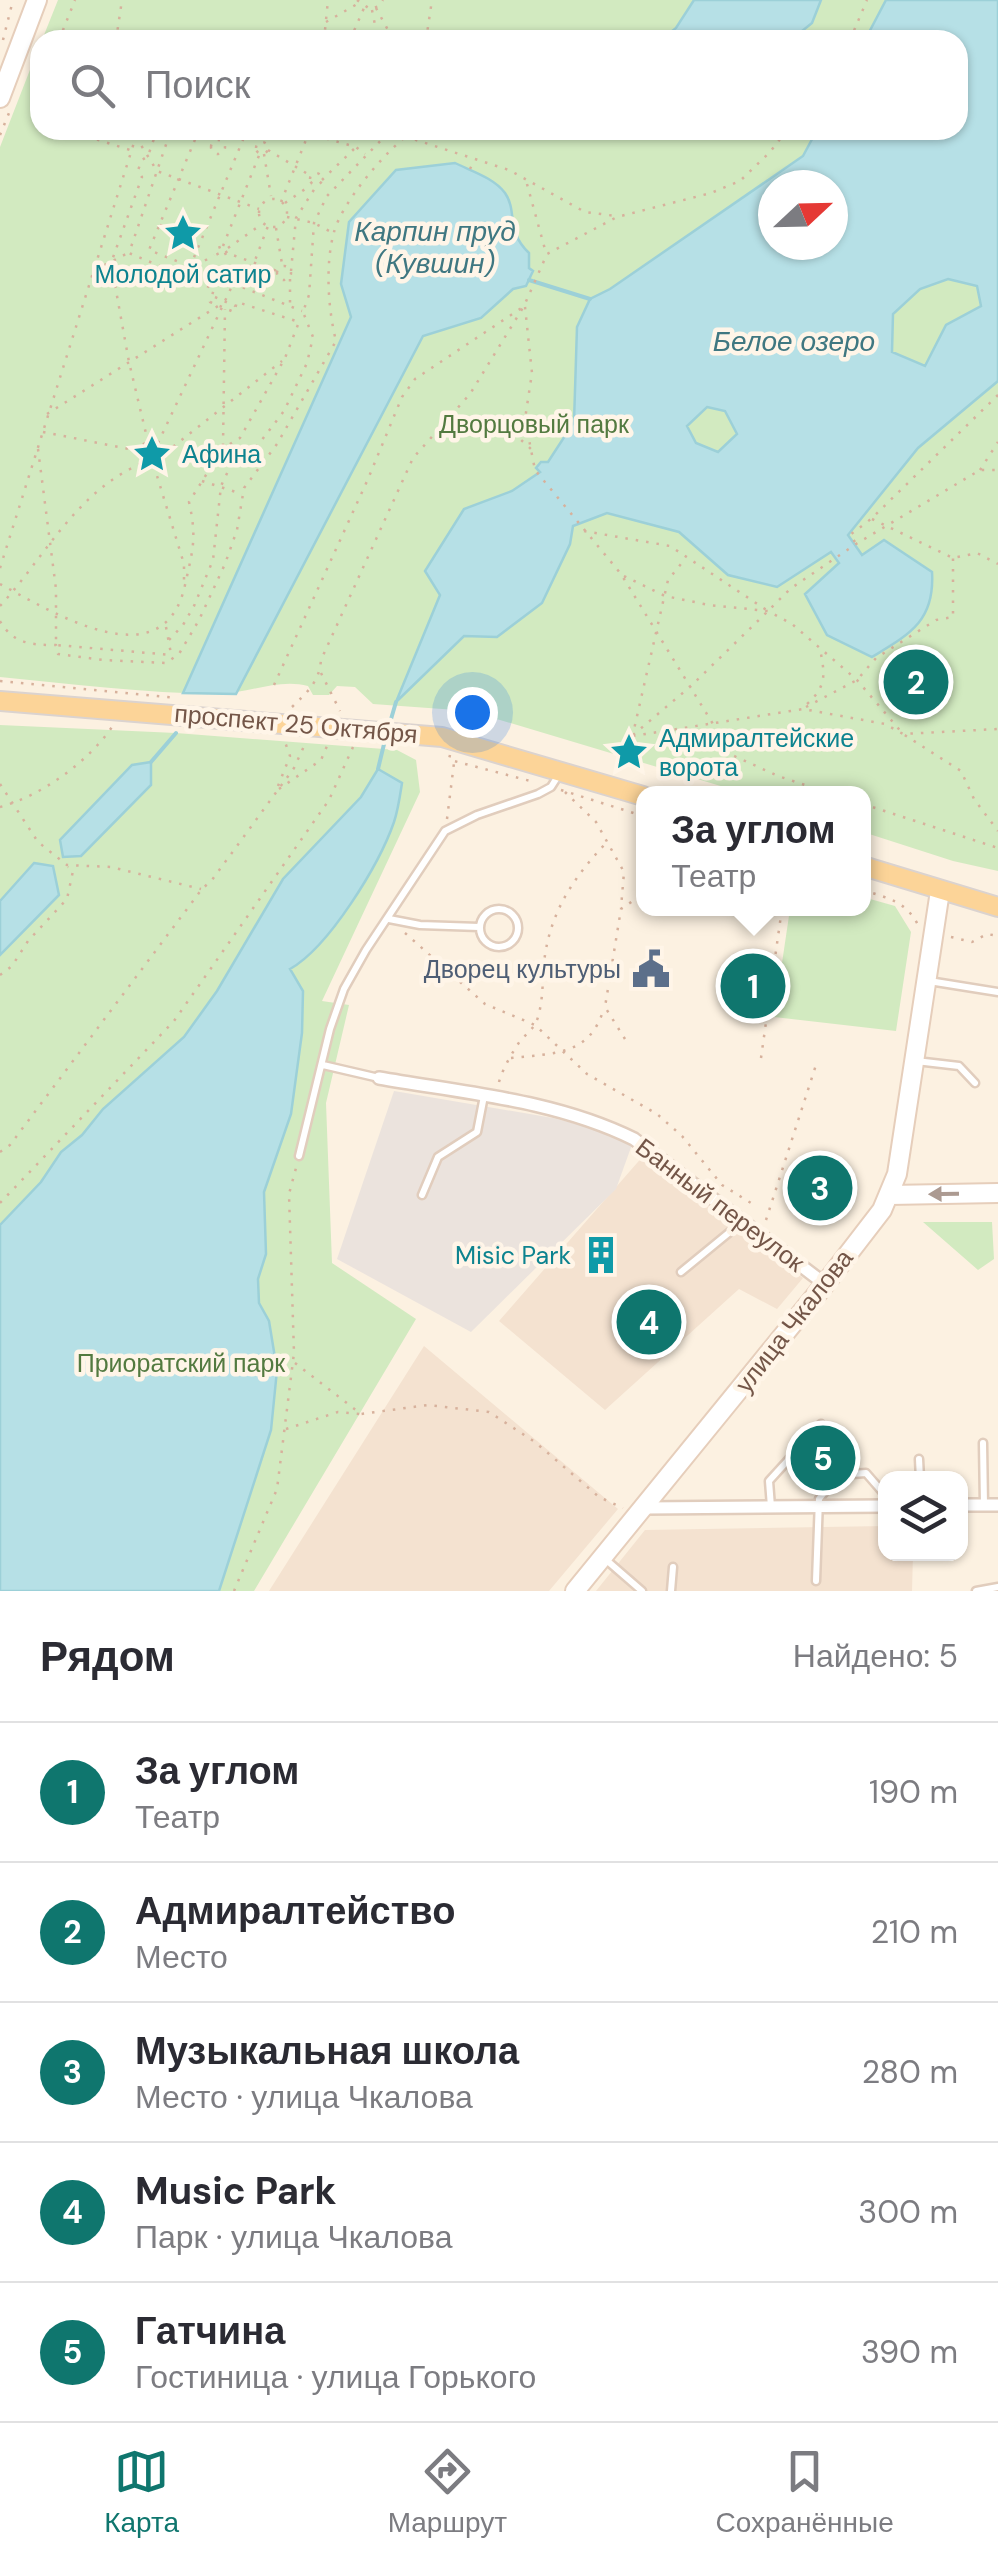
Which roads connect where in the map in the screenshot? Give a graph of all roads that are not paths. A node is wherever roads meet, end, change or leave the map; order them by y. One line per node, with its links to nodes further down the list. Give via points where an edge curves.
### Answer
1 (38, 0): 2 (main road)
2 (7, 59): 3 (main road)
3 (0, 98)
4 (0, 701): 5 (main road, проспект 25 Октября, via 176,706 359,735 442,737)
5 (562, 770): 6 (main road, проспект 25 Октября); 10 (lane, via 538,794 445,830)
6 (636, 794)
7 (871, 869): 8 (main road)
8 (940, 891): 9 (main road); 12 (main road, улица Чкалова)
9 (998, 907)
10 (389, 919): 11 (lane); 15 (lane, via 344,988)
11 (479, 927): 11 (lane, via 482,916 503,909 518,924 511,944 500,948 489,946)
12 (928, 981): 13 (lane); 14 (main road, улица Чкалова)
13 (998, 992)
14 (915, 1061): 17 (lane, via 958,1066); 22 (main road, улица Чкалова)
15 (324, 1065): 16 (lane); 19 (lane)
16 (378, 1078): 18 (street, Банный переулок)
17 (976, 1084)
18 (484, 1096): 21 (lane, via 477,1132 438,1157); 23 (street, Банный переулок, via 561,1110 634,1139)
19 (299, 1156)
20 (998, 1193): 22 (main road, one-way to 22)
21 (422, 1195)
22 (890, 1195): 25 (main road, улица Чкалова)
23 (742, 1222): 24 (lane); 25 (street, Банный переулок)
24 (681, 1272)
25 (825, 1284): 37 (main road, улица Чкалова)
26 (821, 1424): 36 (lane, via 769,1480)
27 (983, 1444): 32 (lane)
28 (918, 1459): 29 (lane)
29 (919, 1471)
30 (878, 1487): 34 (lane, via 866,1474 838,1474)
31 (968, 1505): 32 (street)
32 (984, 1505): 33 (street)
33 (998, 1505)
34 (818, 1506): 35 (street); 36 (street); 40 (lane)
35 (878, 1506)
36 (770, 1507): 37 (street)
37 (645, 1508): 38 (main road, улица Чкалова)
38 (603, 1558): 42 (main road, улица Чкалова); 43 (lane)
39 (673, 1567): 44 (lane)
40 (816, 1581)
41 (998, 1587): 45 (lane)
42 (576, 1591)
43 (642, 1591)
44 (670, 1591)
45 (976, 1591)

